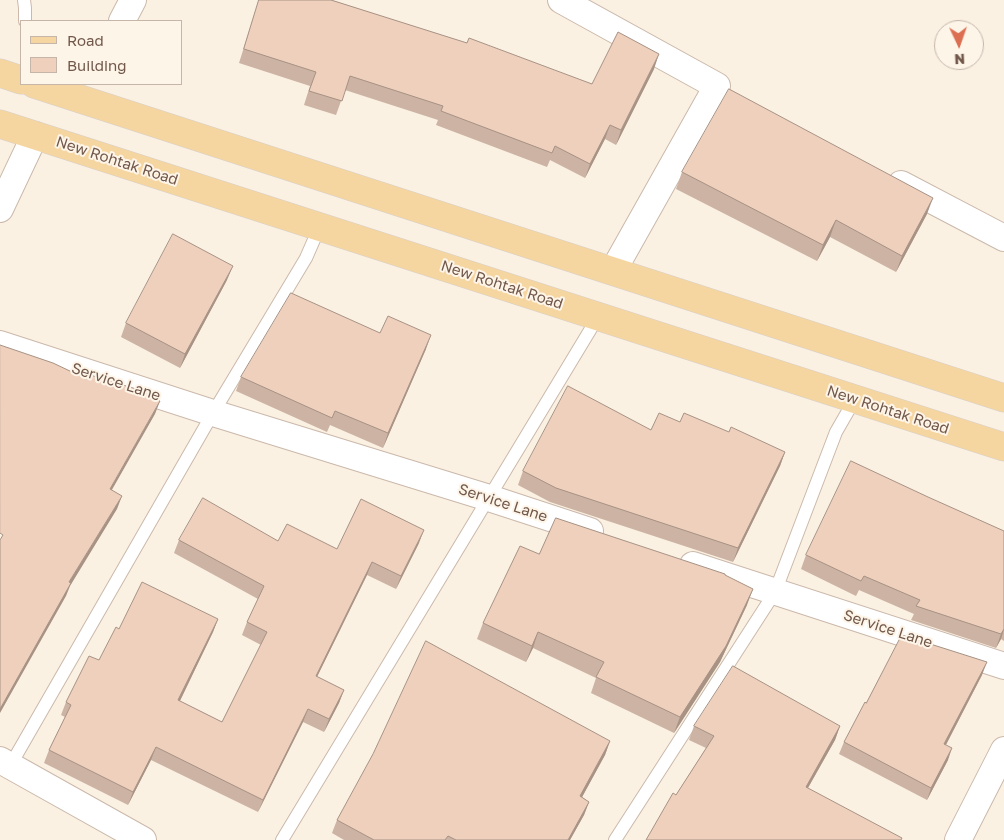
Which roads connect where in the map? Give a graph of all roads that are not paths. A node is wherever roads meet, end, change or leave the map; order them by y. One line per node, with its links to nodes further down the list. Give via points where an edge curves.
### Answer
1 (24, 0): 4 (lane)
2 (133, 0): 5 (street)
3 (561, 0): 8 (street)
4 (25, 20)
5 (123, 20)
6 (0, 73): 7 (main road)
7 (20, 80)
8 (713, 84): 11 (street); 18 (street, via 717,86)
9 (41, 85): 10 (main road)
10 (84, 91): 18 (main road)
11 (738, 97)
12 (0, 124): 13 (main road, New Rohtak Road)
13 (35, 136): 15 (street); 16 (main road, New Rohtak Road)
14 (884, 175): 17 (street)
15 (0, 209)
16 (320, 226): 19 (main road, New Rohtak Road); 23 (lane, via 306,258)
17 (1004, 238)
18 (613, 271): 21 (main road)
19 (598, 317): 22 (main road, New Rohtak Road); 25 (lane)
20 (0, 344): 23 (street, Service Lane)
21 (1004, 398)
22 (855, 399): 24 (main road, New Rohtak Road); 28 (lane, via 836,432)
23 (213, 413): 25 (street, Service Lane); 31 (lane)
24 (1004, 447)
25 (489, 498): 26 (street, Service Lane); 33 (lane)
26 (609, 538)
27 (673, 559): 28 (street, Service Lane)
28 (774, 592): 29 (street, Service Lane); 34 (lane)
29 (1004, 666)
30 (1004, 750): 35 (street)
31 (5, 763): 32 (street)
32 (143, 840)
33 (282, 840)
34 (615, 840)
35 (958, 840)

